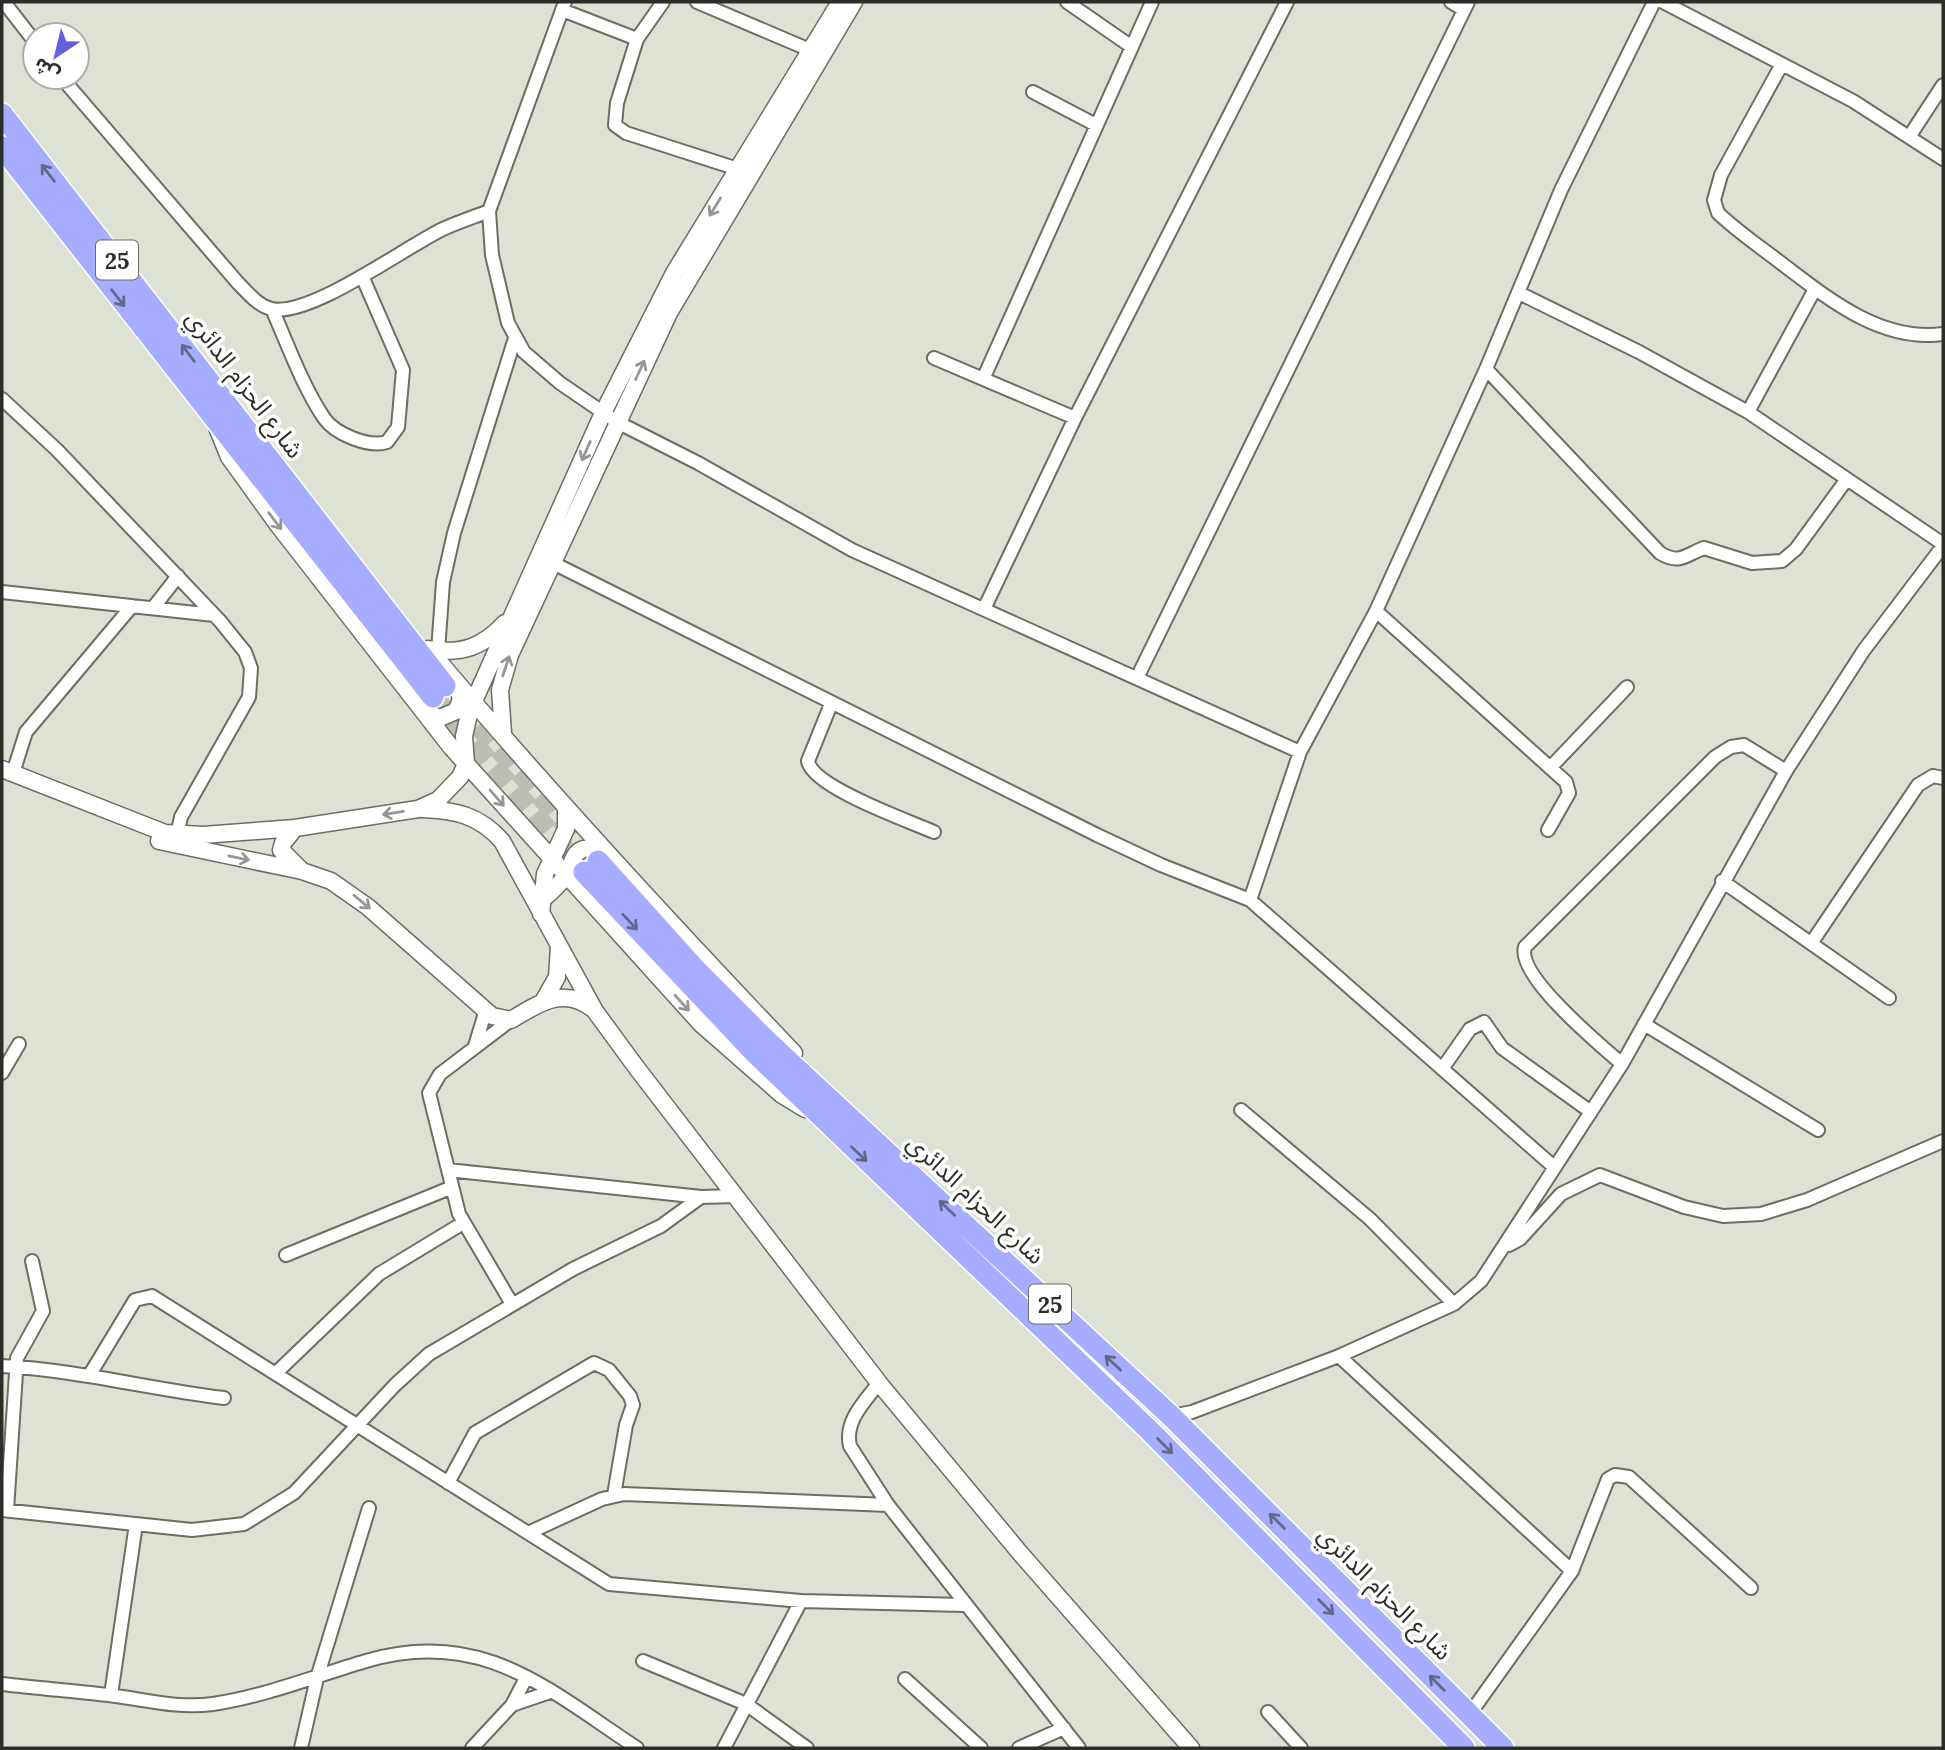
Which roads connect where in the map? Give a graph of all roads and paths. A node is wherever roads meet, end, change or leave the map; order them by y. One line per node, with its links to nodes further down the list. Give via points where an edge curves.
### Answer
1 (4, 2): 14 (street)
2 (663, 2): 15 (street)
3 (697, 2): 17 (street)
4 (840, 2): 17 (street)
5 (854, 2): 41 (street, one-way to 5)
6 (1067, 2): 16 (street)
7 (1152, 2): 16 (street)
8 (1287, 2): 42 (street)
9 (1451, 2): 13 (street)
10 (1654, 2): 31 (street, via 1561,190)
11 (1663, 2): 18 (street)
12 (564, 6): 15 (street); 28 (street)
13 (1466, 6): 56 (street)
14 (21, 24)
15 (637, 39): 27 (street, via 615,124 626,133)
16 (1132, 47): 23 (street)
17 (810, 50): 27 (street)
18 (1782, 64): 24 (street); 30 (street, via 1721,175 1714,200 1718,213 1732,227)
19 (1943, 85): 24 (street)
20 (73, 91): 32 (street, via 238,283)
21 (1033, 92): 23 (street)
22 (2, 114): 40 (highway, شارع الحزام الدائري / 25, one-way to 22)
23 (1096, 125): 37 (street)
24 (1909, 137): 26 (street)
25 (2, 147): 40 (highway, شارع الحزام الدائري / 25, one-way to 40)
26 (1943, 159)
27 (738, 169): 41 (street, one-way to 41, via 674,273)
28 (489, 211): 29 (street, via 443,229); 34 (street, via 492,255)
29 (362, 275): 32 (street, via 300,306); 32 (street, via 403,370 398,427 387,442 355,438 328,423)
30 (1815, 289): 33 (street, via 1878,326 1924,337); 39 (street)
31 (1519, 293): 36 (street); 39 (street)
32 (272, 309)
33 (1943, 334)
34 (515, 338): 41 (street, via 539,367); 55 (street, via 454,533)
35 (934, 358): 37 (street)
36 (1486, 369): 43 (street, via 1670,559 1682,560 1704,548 1752,563 1782,561 1796,550); 52 (street)
37 (984, 377): 42 (street)
38 (2, 399): 46 (street, via 38,430)
39 (1748, 412): 43 (street)
40 (221, 415): 55 (street, via 274,450); 58 (highway, شارع الحزام الدائري / 25); 58 (street, one-way to 58, via 235,467)
41 (610, 417): 45 (street); 47 (street, one-way to 47); 51 (street, via 852,550)
42 (1075, 418): 51 (street)
43 (1847, 480): 44 (street)
44 (1943, 545): 66 (street, via 1864,650)
45 (551, 562): 47 (street); 60 (street)
46 (178, 576): 50 (street); 54 (street)
47 (535, 581): 53 (street); 61 (street, one-way to 47, via 499,706 503,674)
48 (2, 592): 49 (street)
49 (132, 606): 50 (street); 67 (street, via 26,732)
50 (153, 608): 54 (street)
51 (984, 609): 56 (street)
52 (1376, 611): 63 (street); 65 (street)
53 (513, 614): 55 (street, via 482,644 462,650); 59 (street)
54 (214, 615): 75 (street, via 245,652 251,668 250,690 181,817)
55 (433, 650): 58 (street)
56 (1137, 678): 63 (street)
57 (1626, 687): 65 (street)
58 (440, 694): 59 (street); 62 (street)
59 (474, 701): 61 (street); 64 (street, via 465,728)
60 (831, 704): 74 (street, via 808,761 813,773 839,790); 81 (street, via 1161,865)
61 (503, 733): 71 (street)
62 (452, 747): 64 (street); 69 (street)
63 (1300, 752): 81 (street)
64 (466, 764): 69 (street); 76 (street, one-way to 76)
65 (1550, 768): 73 (street, via 1566,782 1569,793)
66 (1786, 771): 79 (street); 93 (street, via 1744,745 1715,757 1525,947 1524,960 1545,989)
67 (5, 773): 75 (street, via 138,834)
68 (1943, 778): 83 (street, via 1925,779 1912,792)
69 (453, 785): 70 (street, via 438,800)
70 (418, 808): 72 (street, one-way to 72); 82 (street, via 467,814 491,828)
71 (566, 811): 76 (street, via 566,829); 77 (street)
72 (295, 828): 75 (street); 78 (street, via 281,850)
73 (1548, 830)
74 (934, 832)
75 (176, 840): 78 (street, one-way to 78)
76 (551, 859): 77 (street); 80 (street, via 543,882)
77 (588, 865): 80 (street); 118 (highway, شارع الحزام الدائري / 25, one-way to 77); 153 (highway, شارع الحزام الدائري / 25, one-way to 153, via 693,991 1150,1431)
78 (302, 871): 88 (street, one-way to 88, via 348,890)
79 (1722, 881): 83 (street); 90 (street)
80 (544, 898): 82 (street)
81 (1250, 900): 94 (street)
82 (541, 914): 84 (street)
83 (1812, 942): 85 (street)
84 (558, 944): 86 (street, via 557,977); 87 (street)
85 (1889, 998)
86 (544, 1000): 87 (street, via 577,999); 89 (street)
87 (595, 1011): 103 (street)
88 (485, 1013): 89 (street); 92 (street)
89 (511, 1020): 92 (street)
90 (1644, 1024): 93 (street); 98 (street)
91 (19, 1044): 95 (street)
92 (475, 1046): 101 (street, via 440,1074 429,1093)
93 (1622, 1064): 97 (street)
94 (1442, 1069): 97 (street, via 1471,1029 1484,1021 1502,1048); 100 (street)
95 (2, 1073)
96 (1241, 1110): 110 (street, via 1370,1219)
97 (1591, 1112): 100 (street)
98 (1818, 1130)
99 (1943, 1141): 106 (street, via 1807,1200 1761,1214 1723,1216 1684,1207 1600,1175 1560,1194 1520,1239)
100 (1554, 1167): 106 (street)
101 (448, 1170): 102 (street); 104 (street)
102 (450, 1188): 105 (street); 107 (street)
103 (736, 1196): 104 (street); 116 (street)
104 (701, 1197): 109 (street, via 661,1226)
105 (463, 1223): 109 (street); 114 (street, via 379,1275)
106 (1506, 1247): 110 (street, via 1481,1281)
107 (286, 1255)
108 (32, 1261): 113 (street, via 43,1311)
109 (512, 1304): 119 (street, via 415,1364)
110 (1454, 1304): 111 (street)
111 (1339, 1356): 118 (street); 127 (street)
112 (2, 1366): 113 (street)
113 (17, 1367): 115 (street); 124 (street)
114 (276, 1373): 115 (street, via 160,1299 145,1296 135,1300); 119 (street)
115 (89, 1376): 117 (street)
116 (879, 1382): 122 (street, via 854,1416 848,1440); 151 (street, via 1020,1553)
117 (224, 1398)
118 (1171, 1416): 141 (highway, شارع الحزام الدائري / 25, one-way to 118)
119 (358, 1426): 120 (street); 125 (street, via 294,1493 244,1524 191,1530)
120 (448, 1483): 121 (street, via 475,1433 594,1363 609,1370 633,1405); 126 (street)
121 (614, 1495): 122 (street); 126 (street)
122 (888, 1505): 130 (street)
123 (369, 1508): 132 (street)
124 (4, 1510): 125 (street)
125 (136, 1524): 137 (street)
126 (528, 1534): 129 (street, via 609,1584)
127 (1572, 1570): 128 (street, via 1608,1479 1621,1474); 141 (street)
128 (1751, 1588)
129 (801, 1601): 130 (street); 138 (street)
130 (964, 1605): 142 (street)
131 (643, 1661): 138 (street)
132 (317, 1678): 133 (street, via 401,1653 438,1651 490,1659); 137 (street, via 211,1704 169,1706); 143 (street)
133 (526, 1678): 136 (street); 139 (street)
134 (905, 1679): 148 (street)
135 (2, 1684): 137 (street)
136 (550, 1692): 139 (street); 145 (street)
137 (111, 1695)
138 (746, 1704): 146 (street); 147 (street)
139 (512, 1705): 144 (street)
140 (1268, 1712): 152 (street)
141 (1469, 1715): 154 (highway, شارع الحزام الدائري / 25)
142 (1064, 1728): 149 (street); 150 (street)
143 (301, 1748)
144 (472, 1748)
145 (637, 1748)
146 (724, 1748)
147 (807, 1748)
148 (981, 1748)
149 (1019, 1748)
150 (1079, 1748)
151 (1191, 1748)
152 (1301, 1748)
153 (1464, 1748)
154 (1503, 1748)

